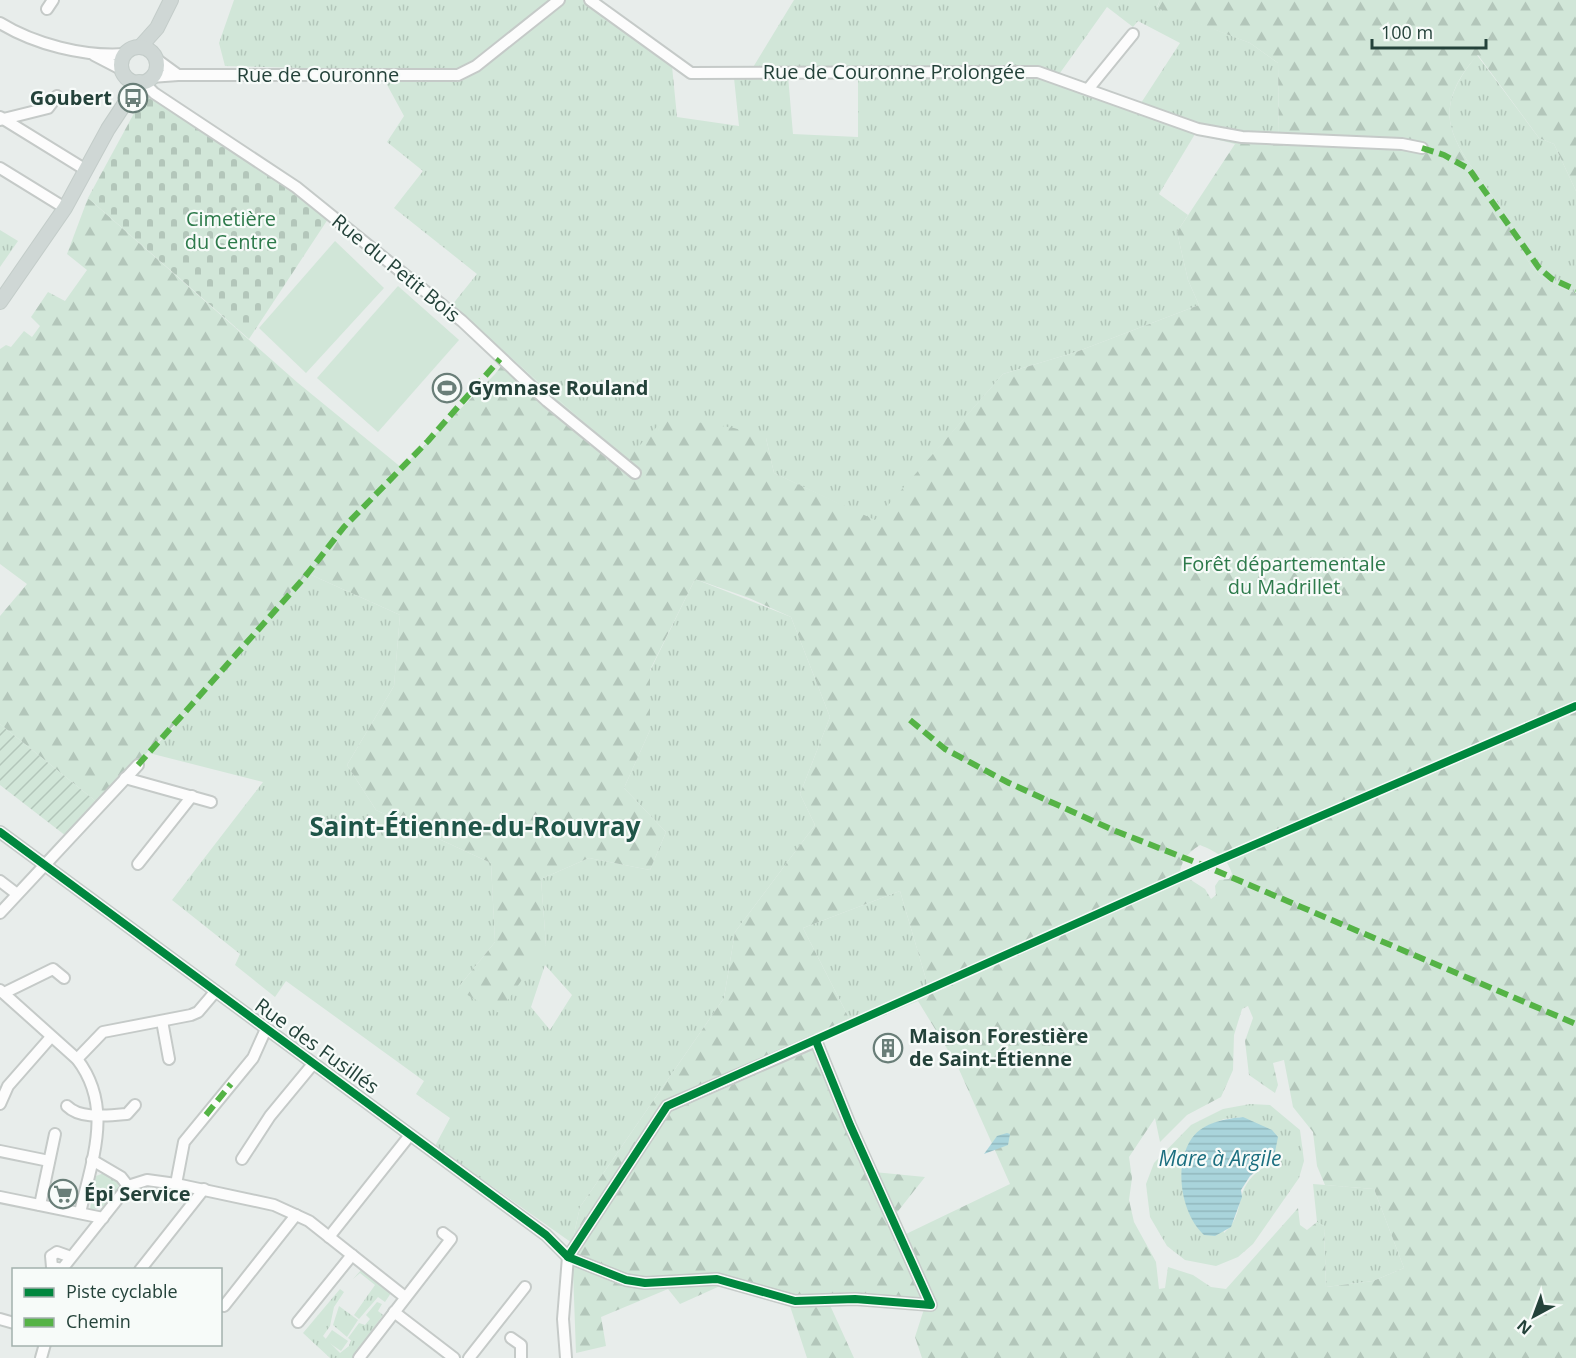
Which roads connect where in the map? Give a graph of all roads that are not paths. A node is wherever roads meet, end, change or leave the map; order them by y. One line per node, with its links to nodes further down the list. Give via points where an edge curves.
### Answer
1 (171, 0): 7 (main road)
2 (559, 0): 10 (street, Rue de Couronne, via 476,66 458,75)
3 (590, 0): 12 (street, Rue de Couronne Prolongée, via 691,73 1038,72)
4 (0, 23): 6 (street, via 32,39)
5 (1133, 34): 12 (street)
6 (91, 53): 8 (street); 9 (street)
7 (150, 53): 8 (main road); 10 (street); 11 (main road, via 156,67)
8 (125, 54): 9 (main road)
9 (123, 72): 11 (main road); 15 (main road, via 125,88)
10 (178, 75): 11 (street, Rue de Couronne)
11 (144, 81): 15 (main road); 21 (street, Rue du Petit Bois, via 154,93 296,187 462,321 524,380)
12 (1089, 88): 16 (street, Rue de Couronne Prolongée, via 1198,129 1242,137)
13 (57, 96): 14 (street, via 48,108)
14 (1, 118): 18 (street)
15 (108, 129): 18 (main road)
16 (1422, 148)
17 (0, 168): 19 (street)
18 (86, 170): 19 (main road)
19 (65, 208): 20 (main road)
20 (0, 302)
21 (635, 473)
22 (138, 765): 23 (street)
23 (125, 778): 24 (street); 28 (street)
24 (192, 796): 25 (street); 27 (street)
25 (211, 802)
26 (0, 832): 28 (street, Rue des Fusillés)
27 (138, 864)
28 (43, 866): 30 (street); 33 (street, Rue des Fusillés)
29 (0, 881): 30 (street)
30 (17, 894): 31 (street)
31 (0, 913)
32 (64, 978): 34 (street, via 53,969)
33 (215, 992): 35 (street, via 198,1012); 36 (street, Rue des Fusillés)
34 (3, 996): 37 (street)
35 (162, 1021): 38 (street, via 103,1032); 39 (street)
36 (266, 1029): 40 (street, Rue des Fusillés); 51 (street, via 253,1058 184,1142)
37 (51, 1037): 38 (street); 41 (street)
38 (77, 1059): 44 (street, via 97,1095)
39 (169, 1059)
40 (313, 1064): 46 (street, Rue des Fusillés); 48 (street, via 270,1116)
41 (0, 1099)
42 (135, 1105): 44 (street, via 127,1114)
43 (67, 1106): 44 (street, via 74,1113)
44 (99, 1116): 49 (street)
45 (55, 1134): 50 (street)
46 (410, 1135): 60 (street); 63 (street, Rue des Fusillés, via 546,1235)
47 (0, 1151): 50 (street)
48 (242, 1159)
49 (92, 1160): 52 (street, via 121,1177); 56 (street)
50 (49, 1161): 55 (street)
51 (176, 1184): 52 (street, via 147,1180); 53 (street)
52 (128, 1186): 58 (street)
53 (204, 1189): 57 (street, via 274,1205); 64 (street)
54 (0, 1197): 55 (street)
55 (40, 1205): 56 (street)
56 (80, 1213): 58 (street)
57 (296, 1215): 60 (street); 67 (street)
58 (103, 1218): 62 (street)
59 (443, 1233): 66 (street, via 451,1239)
60 (329, 1237): 61 (street)
61 (352, 1254): 66 (street); 69 (street)
62 (71, 1257)
63 (568, 1257): 63 (street, via 626,1280 645,1283 717,1279 795,1300 855,1299 931,1305 816,1041 667,1106); 75 (street, via 563,1311)
64 (141, 1268)
65 (525, 1287): 73 (street)
66 (405, 1297): 68 (street)
67 (224, 1306)
68 (394, 1312): 71 (street); 72 (street)
69 (297, 1322)
70 (512, 1338): 74 (street, via 521,1346)
71 (359, 1358)
72 (454, 1358)
73 (469, 1358)
74 (521, 1358)
75 (566, 1358)

